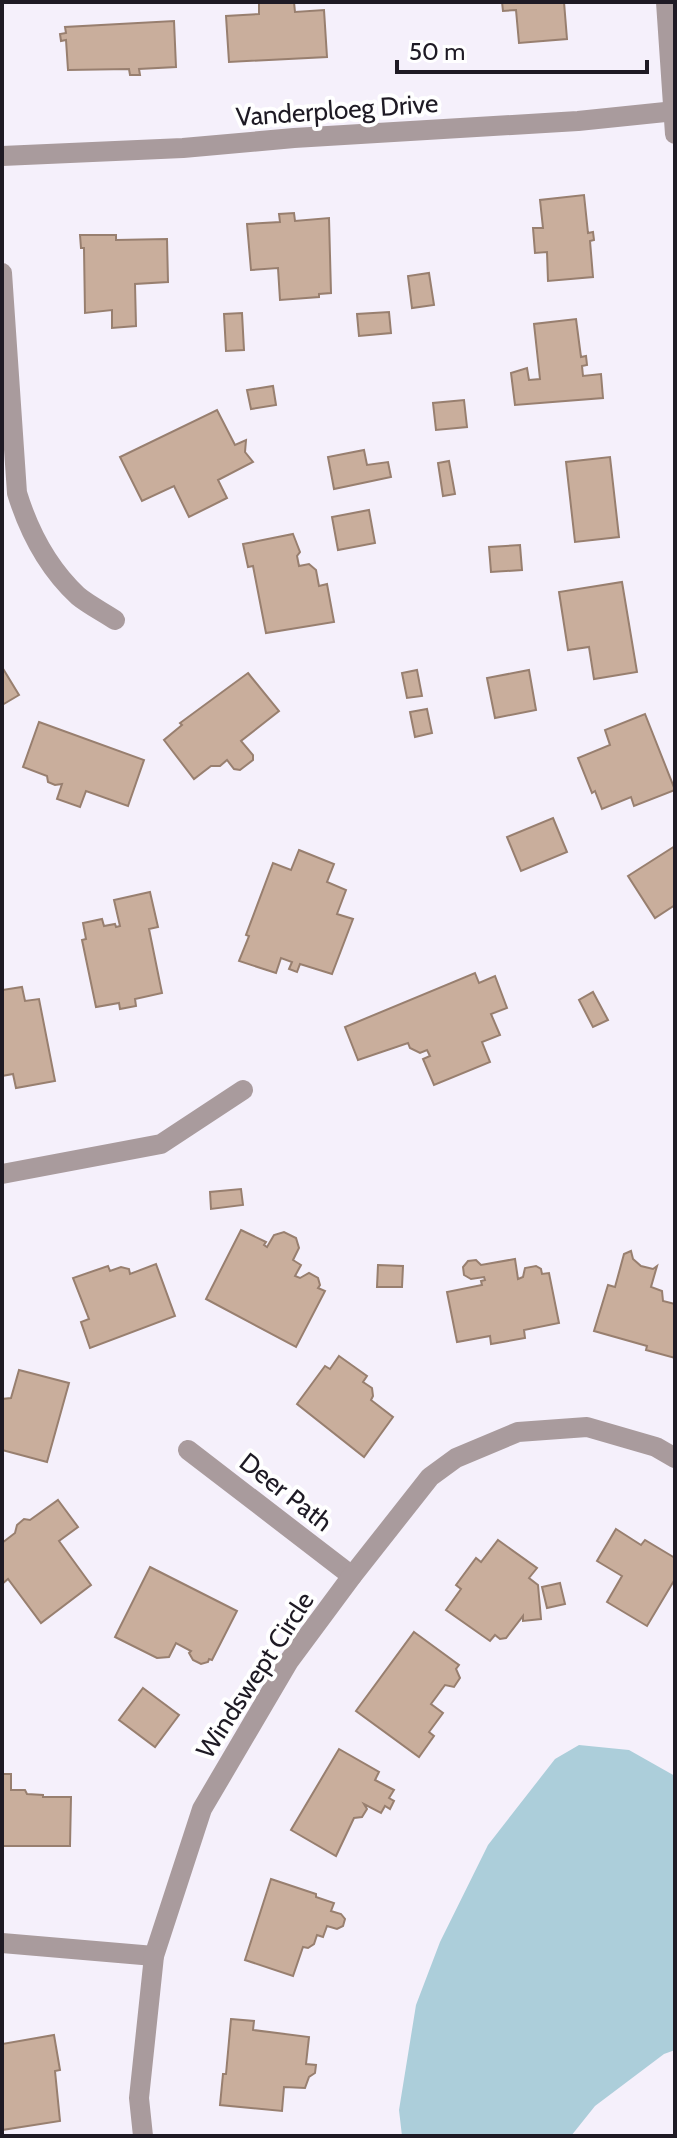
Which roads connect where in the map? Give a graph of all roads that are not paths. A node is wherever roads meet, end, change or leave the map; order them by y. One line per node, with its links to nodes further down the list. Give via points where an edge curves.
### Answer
1 (666, 2): 2 (street)
2 (674, 111): 3 (street); 4 (street, Vanderploeg Drive, via 183,148)
3 (675, 134)
4 (2, 156)
5 (2, 273): 6 (street, via 17,493 26,521 48,562 79,597)
6 (115, 620)
7 (243, 1090): 8 (street, via 161,1144)
8 (2, 1174)
9 (188, 1450): 11 (street, Deer Path)
10 (675, 1458): 11 (street, Windswept Circle, via 656,1447 587,1427 518,1432 456,1458 430,1477)
11 (352, 1576): 13 (street, Windswept Circle, via 289,1661 202,1809)
12 (2, 1943): 13 (street)
13 (154, 1956): 14 (street, Windswept Circle, via 139,2098)
14 (143, 2136)

